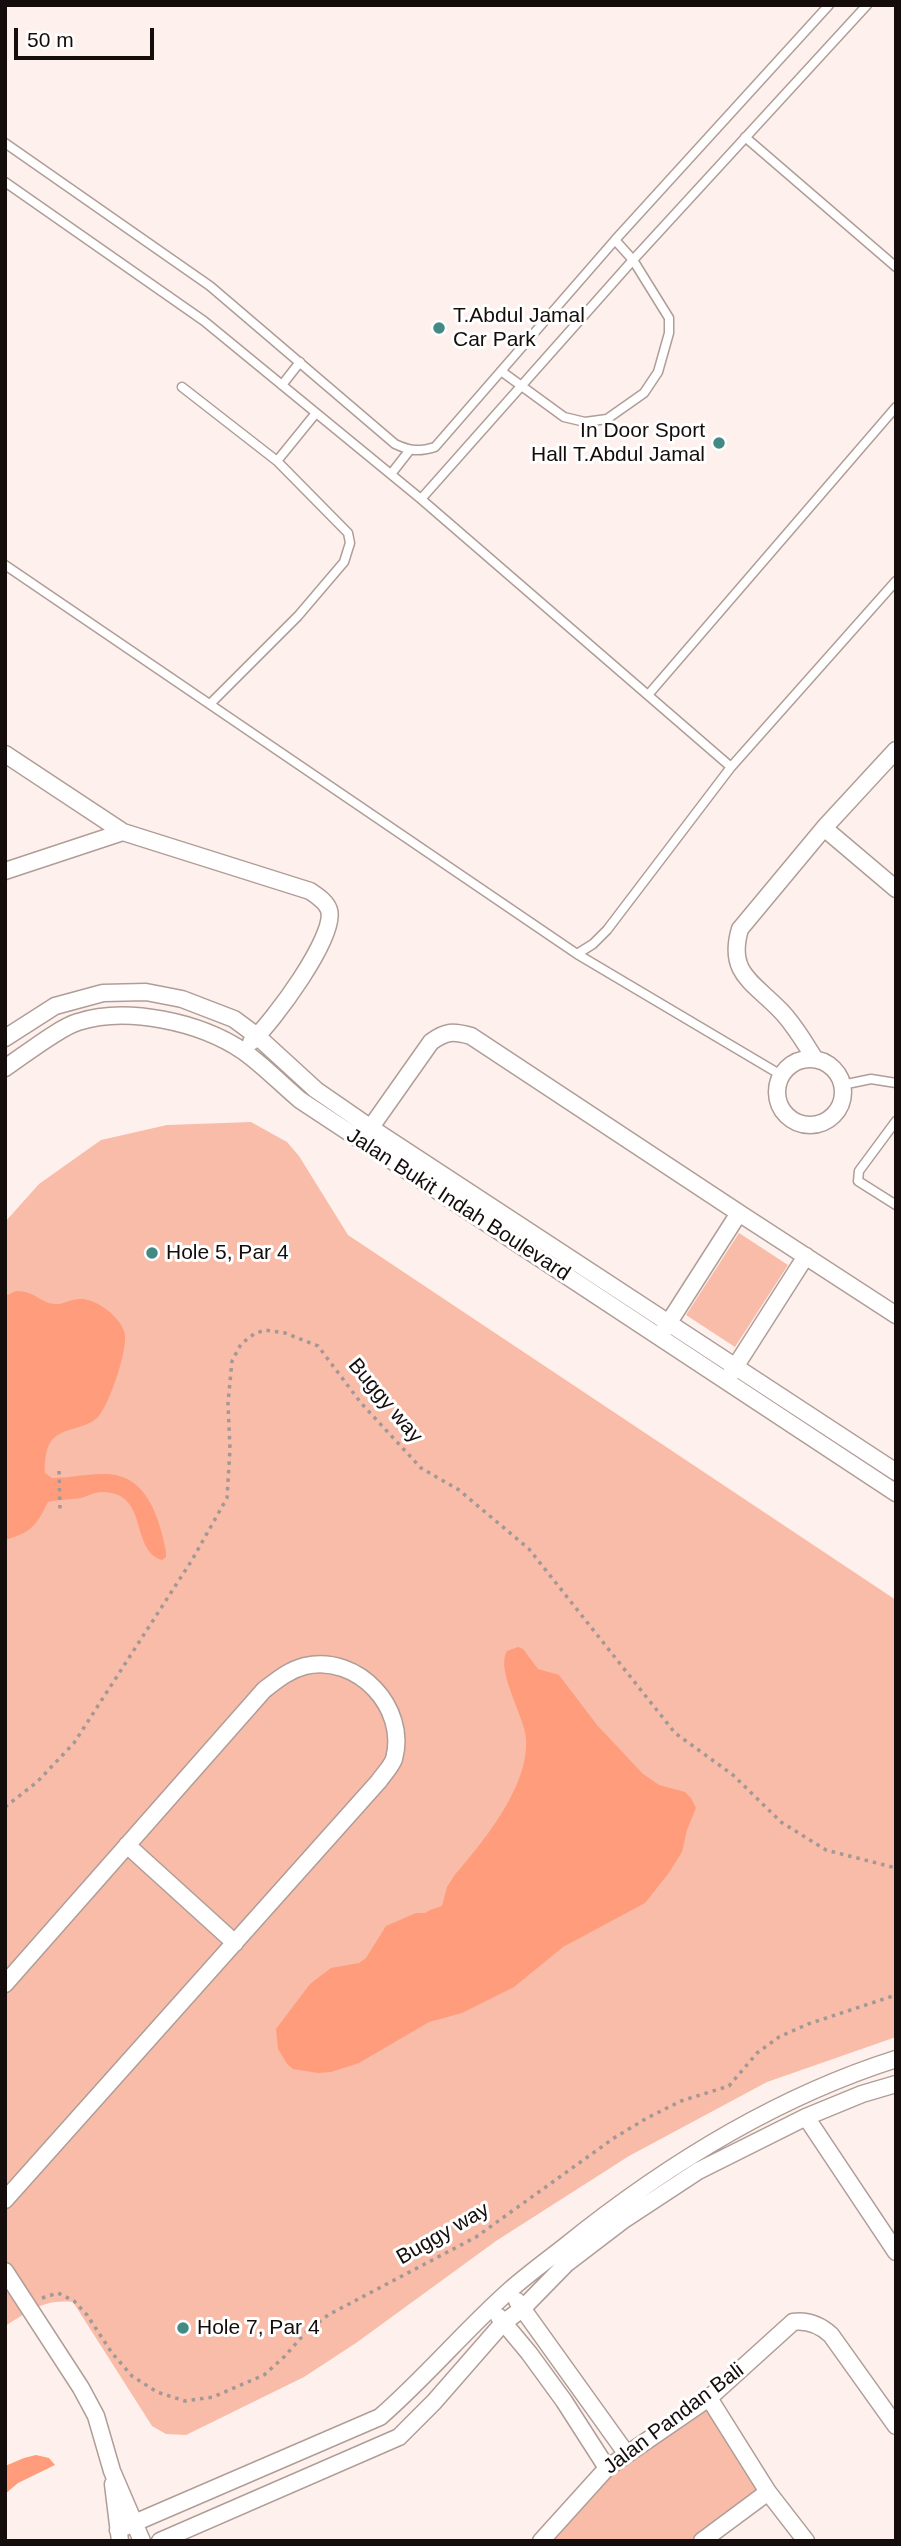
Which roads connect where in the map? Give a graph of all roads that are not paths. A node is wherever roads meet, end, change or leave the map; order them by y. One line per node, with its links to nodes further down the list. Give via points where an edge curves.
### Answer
1 (829, 5): 6 (lane)
2 (867, 5): 3 (lane)
3 (746, 137): 7 (lane); 8 (lane)
4 (5, 143): 9 (lane, via 210,286)
5 (5, 182): 11 (lane, via 204,321)
6 (615, 240): 7 (lane); 10 (lane)
7 (633, 260): 13 (lane); 13 (lane, via 669,318 658,372 644,393 607,419 585,422 564,417)
8 (896, 267)
9 (300, 362): 11 (lane); 16 (lane, via 395,444)
10 (501, 371): 13 (lane); 16 (lane, via 435,447)
11 (282, 385): 15 (lane)
12 (183, 387): 17 (lane)
13 (521, 387): 19 (lane)
14 (896, 408): 22 (lane)
15 (316, 413): 17 (lane); 18 (lane)
16 (409, 450): 18 (lane)
17 (277, 461): 23 (lane, via 348,533 348,555 298,616)
18 (391, 474): 19 (lane)
19 (421, 499): 22 (lane)
20 (5, 565): 23 (lane)
21 (896, 581): 26 (lane)
22 (648, 695): 26 (lane)
23 (210, 704): 31 (lane)
24 (896, 750): 27 (street)
25 (5, 754): 28 (street)
26 (731, 767): 31 (lane, via 607,930)
27 (824, 828): 30 (street); 35 (street, via 740,929 735,947 740,970 794,1026)
28 (123, 832): 29 (street); 32 (street, via 310,891 325,902 330,921 325,939)
29 (5, 871)
30 (896, 889)
31 (577, 954): 37 (lane)
32 (257, 1036): 33 (street, via 234,1019 181,999 146,992 103,993 55,1006); 34 (street); 41 (street)
33 (5, 1038)
34 (242, 1050): 36 (street, Jalan Bukit Indah Boulevard, via 177,1023 145,1016 111,1016 76,1022); 41 (street, Jalan Bukit Indah Boulevard, via 300,1100)
35 (815, 1059): 37 (street, via 795,1062); 39 (street, via 832,1068)
36 (5, 1068)
37 (781, 1075): 39 (street, via 779,1104 789,1118 803,1125 821,1124 836,1113)
38 (896, 1083): 39 (lane, via 870,1079)
39 (842, 1085)
40 (896, 1121): 42 (lane, via 859,1171 858,1181)
41 (366, 1135): 43 (street, via 431,1042 454,1031 471,1036); 46 (street)
42 (896, 1205)
43 (739, 1213): 44 (street); 46 (street)
44 (806, 1256): 45 (street); 47 (street)
45 (896, 1315)
46 (664, 1330): 47 (street)
47 (730, 1374): 48 (street); 49 (street)
48 (896, 1472)
49 (896, 1493)
50 (127, 1845): 51 (street); 51 (street, via 283,1674 307,1665 333,1665 357,1674 377,1689 391,1711 396,1736 393,1761); 52 (street)
51 (235, 1943): 56 (street)
52 (5, 1983)
53 (896, 2059): 59 (street, via 777,2106 690,2155 618,2203)
54 (896, 2084): 55 (street)
55 (806, 2118): 57 (street); 61 (street, via 698,2171 625,2219 566,2263)
56 (5, 2200)
57 (895, 2249)
58 (5, 2270): 67 (street, via 91,2406)
59 (510, 2290): 60 (street); 61 (street)
60 (492, 2308): 62 (street); 69 (street, via 380,2417)
61 (522, 2309): 62 (street); 65 (street)
62 (503, 2323): 66 (street, via 564,2401); 72 (street, via 399,2437)
63 (709, 2398): 64 (street, Jalan Pandan Bali, via 793,2322 803,2321 821,2326 831,2335); 65 (street, Jalan Pandan Bali); 68 (street)
64 (896, 2426)
65 (626, 2453): 66 (street, Jalan Pandan Bali)
66 (607, 2468): 73 (street, Jalan Pandan Bali)
67 (112, 2471): 69 (street); 70 (street)
68 (768, 2492): 74 (street); 75 (street)
69 (136, 2523): 70 (street); 71 (street)
70 (119, 2535)
71 (142, 2541)
72 (160, 2541)
73 (541, 2541)
74 (702, 2541)
75 (806, 2541)

